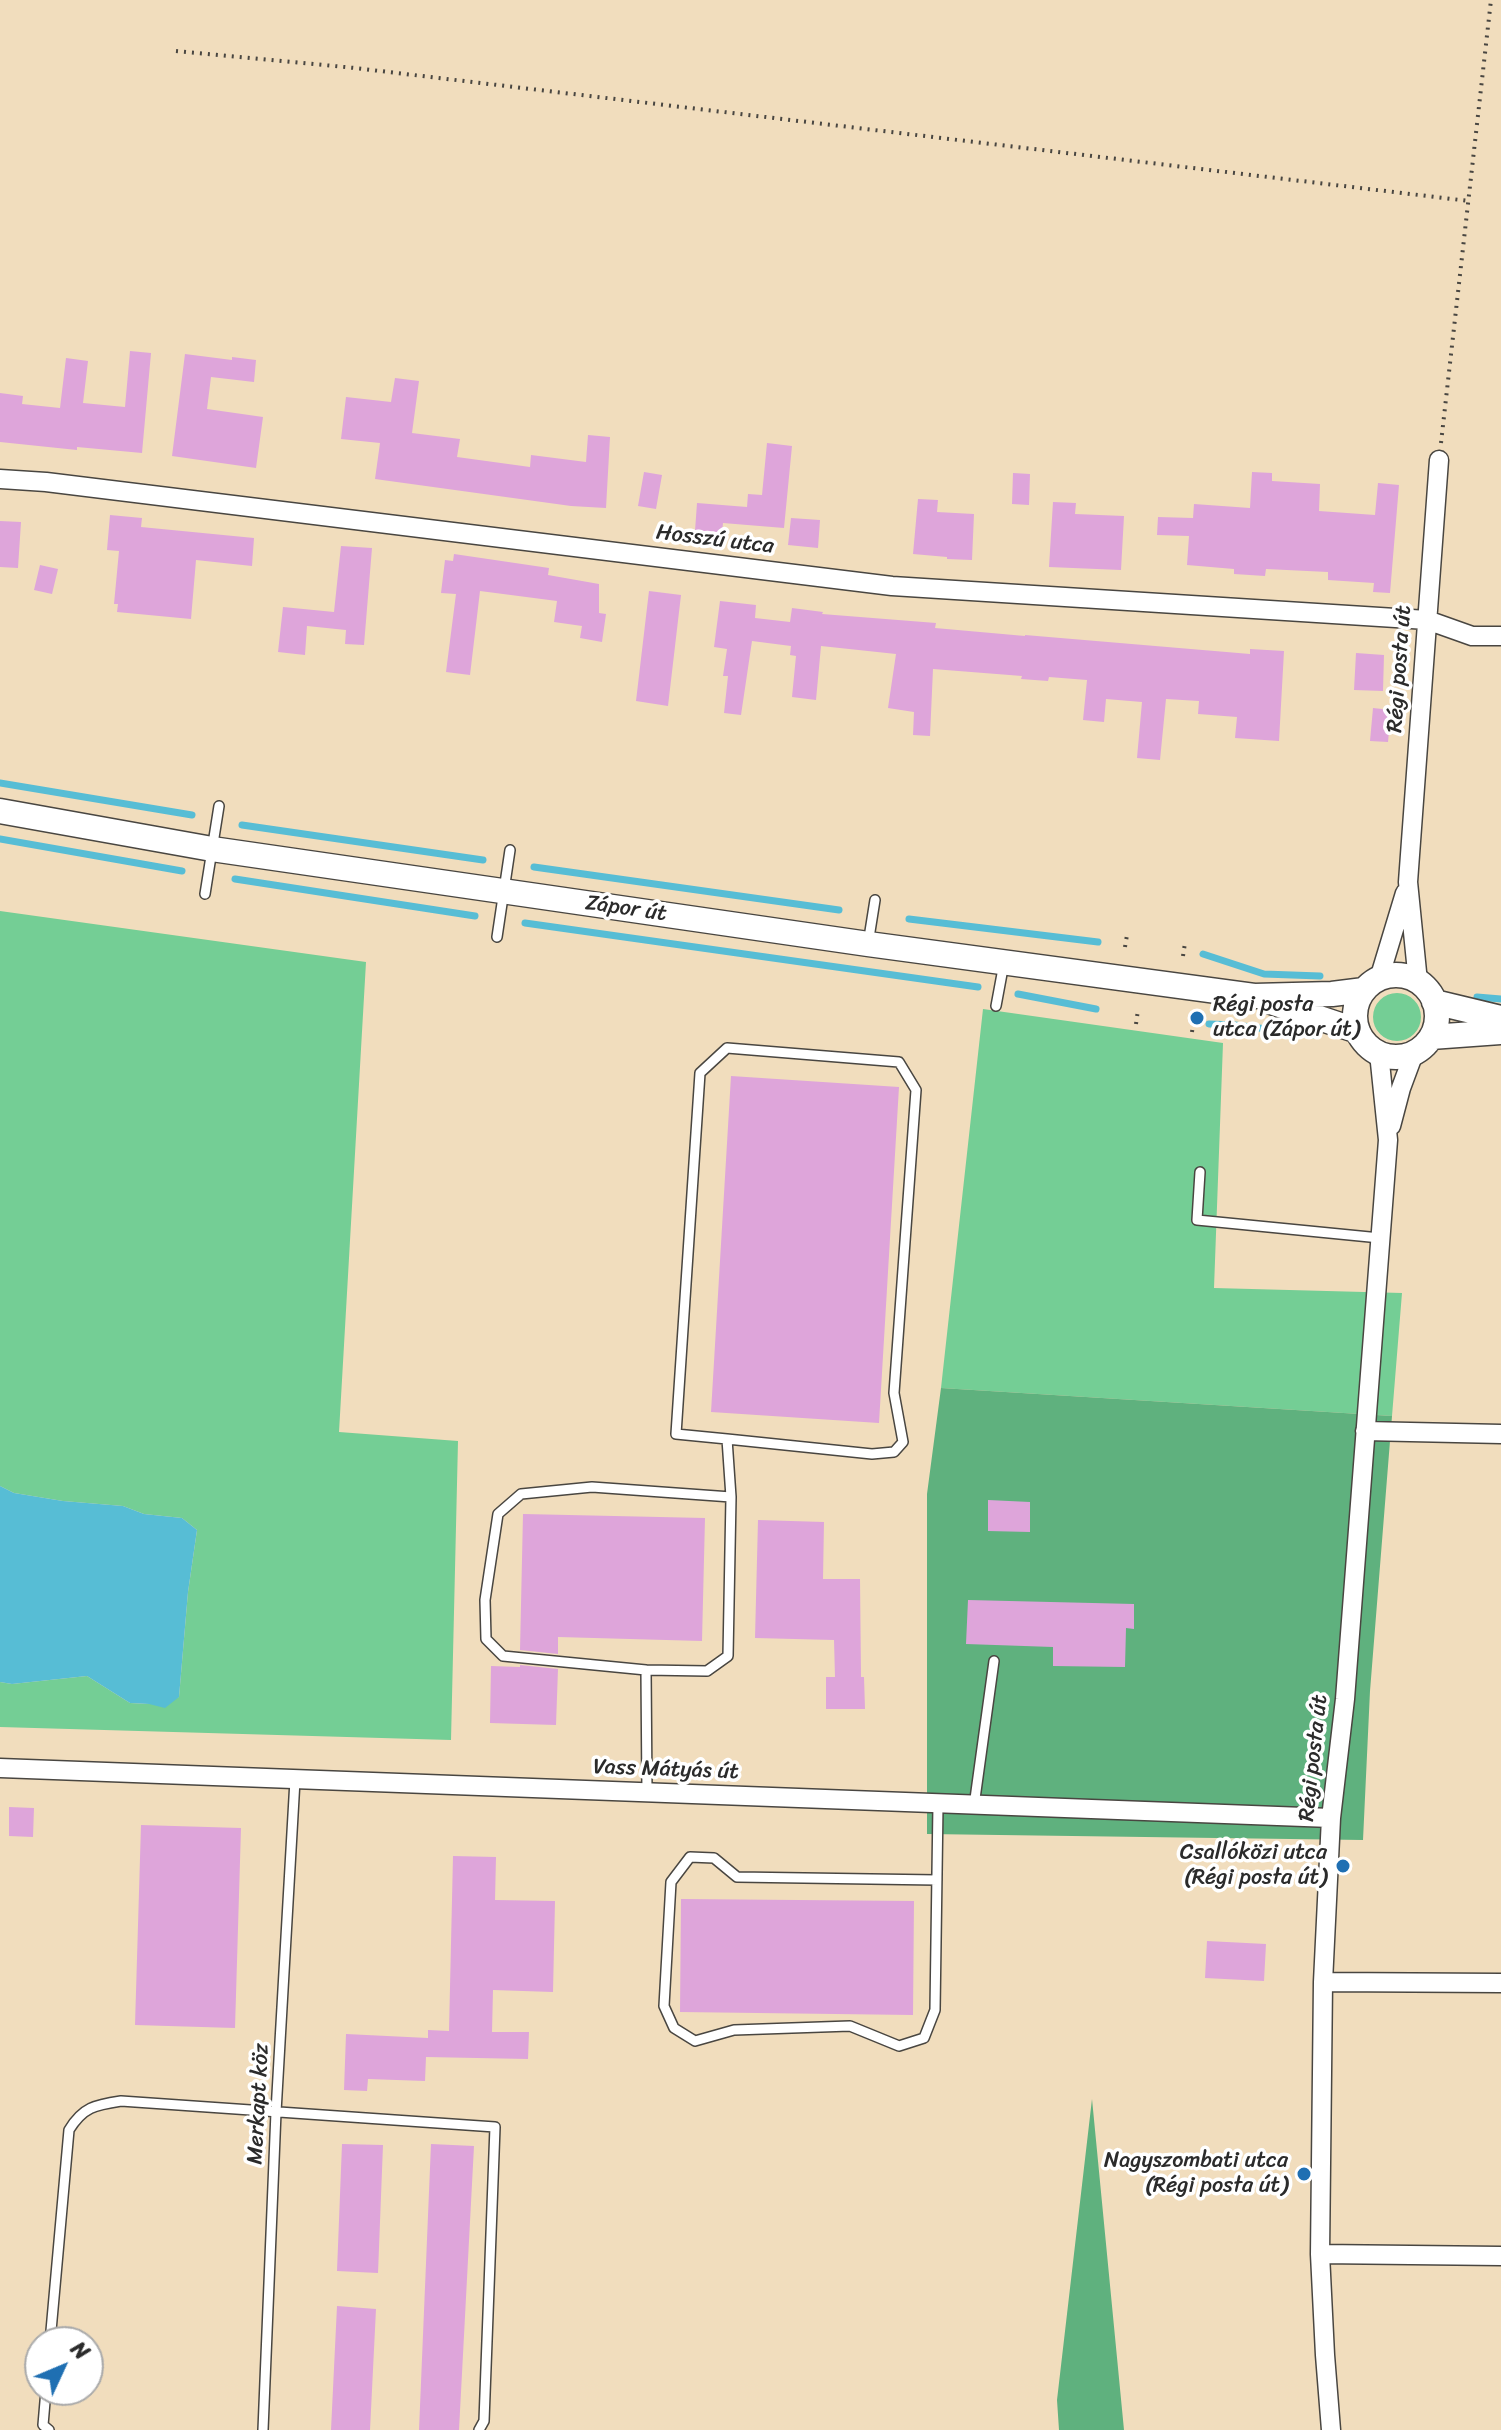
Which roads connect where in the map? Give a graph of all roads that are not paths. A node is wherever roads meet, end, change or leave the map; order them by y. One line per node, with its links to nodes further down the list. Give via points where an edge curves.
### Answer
1 (1439, 460): 3 (street, Régi posta út)
2 (0, 479): 3 (street, Hosszú utca, via 892,586)
3 (1427, 620): 4 (street, Hosszú utca, via 1472,636); 9 (street, Régi posta út)
4 (1501, 636)
5 (219, 806): 7 (lane)
6 (0, 811): 7 (street, Zápor út)
7 (212, 849): 10 (street, Zápor út); 11 (lane)
8 (510, 850): 10 (lane)
9 (1408, 882): 16 (street, Régi posta út); 17 (street, Régi posta út)
10 (504, 891): 13 (lane); 14 (street, Zápor út)
11 (205, 894)
12 (875, 900): 14 (lane)
13 (497, 937)
14 (868, 944): 15 (street, Zápor út)
15 (1004, 963): 18 (street, Zápor út); 20 (lane)
16 (1418, 982): 17 (street, via 1392,975); 19 (street)
17 (1372, 984): 18 (street, Zápor út, via 1332,994); 22 (street, via 1356,1010)
18 (1254, 996): 22 (street, Zápor út)
19 (1434, 1002): 21 (street); 24 (street, via 1436,1026)
20 (996, 1006)
21 (1501, 1018)
22 (1358, 1031): 25 (street)
23 (1501, 1032): 24 (street)
24 (1422, 1045): 25 (street, via 1391,1057); 26 (street, Régi posta út, via 1401,1088)
25 (1379, 1053): 26 (street, Régi posta út)
26 (1388, 1140): 28 (street, Régi posta út)
27 (1200, 1172): 28 (lane, via 1197,1220)
28 (1380, 1238): 29 (street, Régi posta út)
29 (1365, 1431): 30 (street); 40 (street, Régi posta út)
30 (1501, 1434)
31 (727, 1439): 31 (lane, via 676,1434 700,1073 727,1048 899,1062 916,1090 894,1393 903,1442 894,1452 872,1454); 32 (lane)
32 (731, 1497): 34 (lane, via 728,1656 707,1671); 34 (lane, via 592,1487 521,1494 498,1514 485,1600 486,1639 503,1656)
33 (994, 1661): 39 (lane)
34 (646, 1670): 37 (lane)
35 (0, 1768): 36 (street, Vass Mátyás út)
36 (295, 1780): 37 (street, Vass Mátyás út); 44 (lane, Merkapt köz)
37 (647, 1793): 38 (street, Vass Mátyás út)
38 (938, 1805): 39 (street, Vass Mátyás út); 41 (lane)
39 (974, 1806): 40 (street, Vass Mátyás út)
40 (1331, 1818): 42 (street, Régi posta út)
41 (937, 1880): 41 (lane, via 935,2010 924,2038 899,2046 850,2026 734,2030 695,2041 674,2028 664,2006 671,1882 690,1857 714,1858 737,1877)
42 (1323, 1982): 43 (street); 45 (street, Régi posta út)
43 (1501, 1983)
44 (276, 2112): 47 (lane, via 121,2101 79,2114 69,2130); 50 (lane, Merkapt köz); 51 (lane, via 495,2127 484,2421)
45 (1320, 2254): 46 (street); 52 (street, Régi posta út)
46 (1501, 2256)
47 (51, 2326)
48 (45, 2406): 49 (lane, via 43,2425)
49 (49, 2430)
50 (263, 2430)
51 (479, 2430)
52 (1331, 2430)

